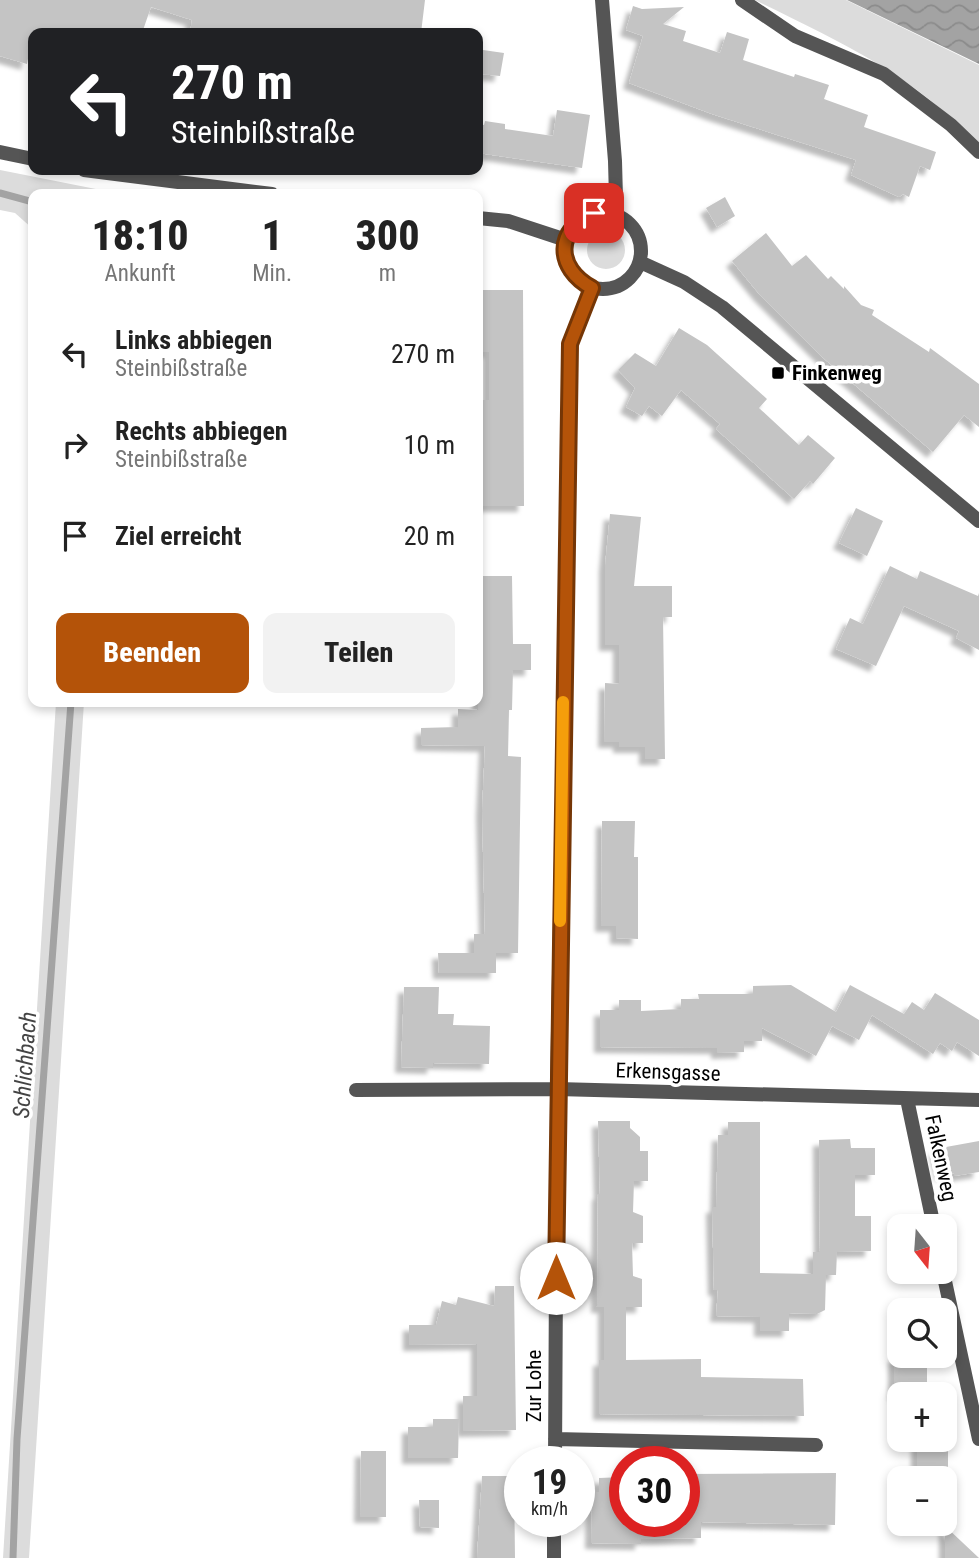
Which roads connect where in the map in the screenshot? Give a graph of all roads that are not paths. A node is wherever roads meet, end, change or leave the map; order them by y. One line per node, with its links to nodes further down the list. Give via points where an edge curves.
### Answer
1 (602, 0): 8 (street, via 615,162 616,198)
2 (742, 0): 4 (street, via 795,36 884,74)
3 (0, 152): 5 (street)
4 (979, 152)
5 (28, 158)
6 (123, 175): 7 (street)
7 (233, 189)
8 (608, 213): 10 (street, via 582,219); 11 (street, via 624,218 636,230)
9 (483, 218): 10 (street, via 508,221)
10 (566, 240): 12 (street, via 569,269)
11 (640, 262): 12 (street, via 621,285); 13 (street, via 684,282 722,307)
12 (592, 288): 15 (street, Zur Lohe, via 570,344)
13 (979, 521)
14 (356, 1090): 15 (street, Erkensgasse)
15 (557, 1090): 16 (street, Erkensgasse); 21 (street, Zur Lohe)
16 (907, 1099): 17 (street, Erkensgasse); 18 (street, Falkenweg)
17 (979, 1100)
18 (931, 1214)
19 (946, 1284): 20 (street)
20 (972, 1380): 22 (street)
21 (555, 1439): 23 (street, Zur Lohe); 24 (street, Zur Lohe)
22 (979, 1439)
23 (816, 1445)
24 (555, 1446)
25 (554, 1537): 26 (street)
26 (554, 1558)

